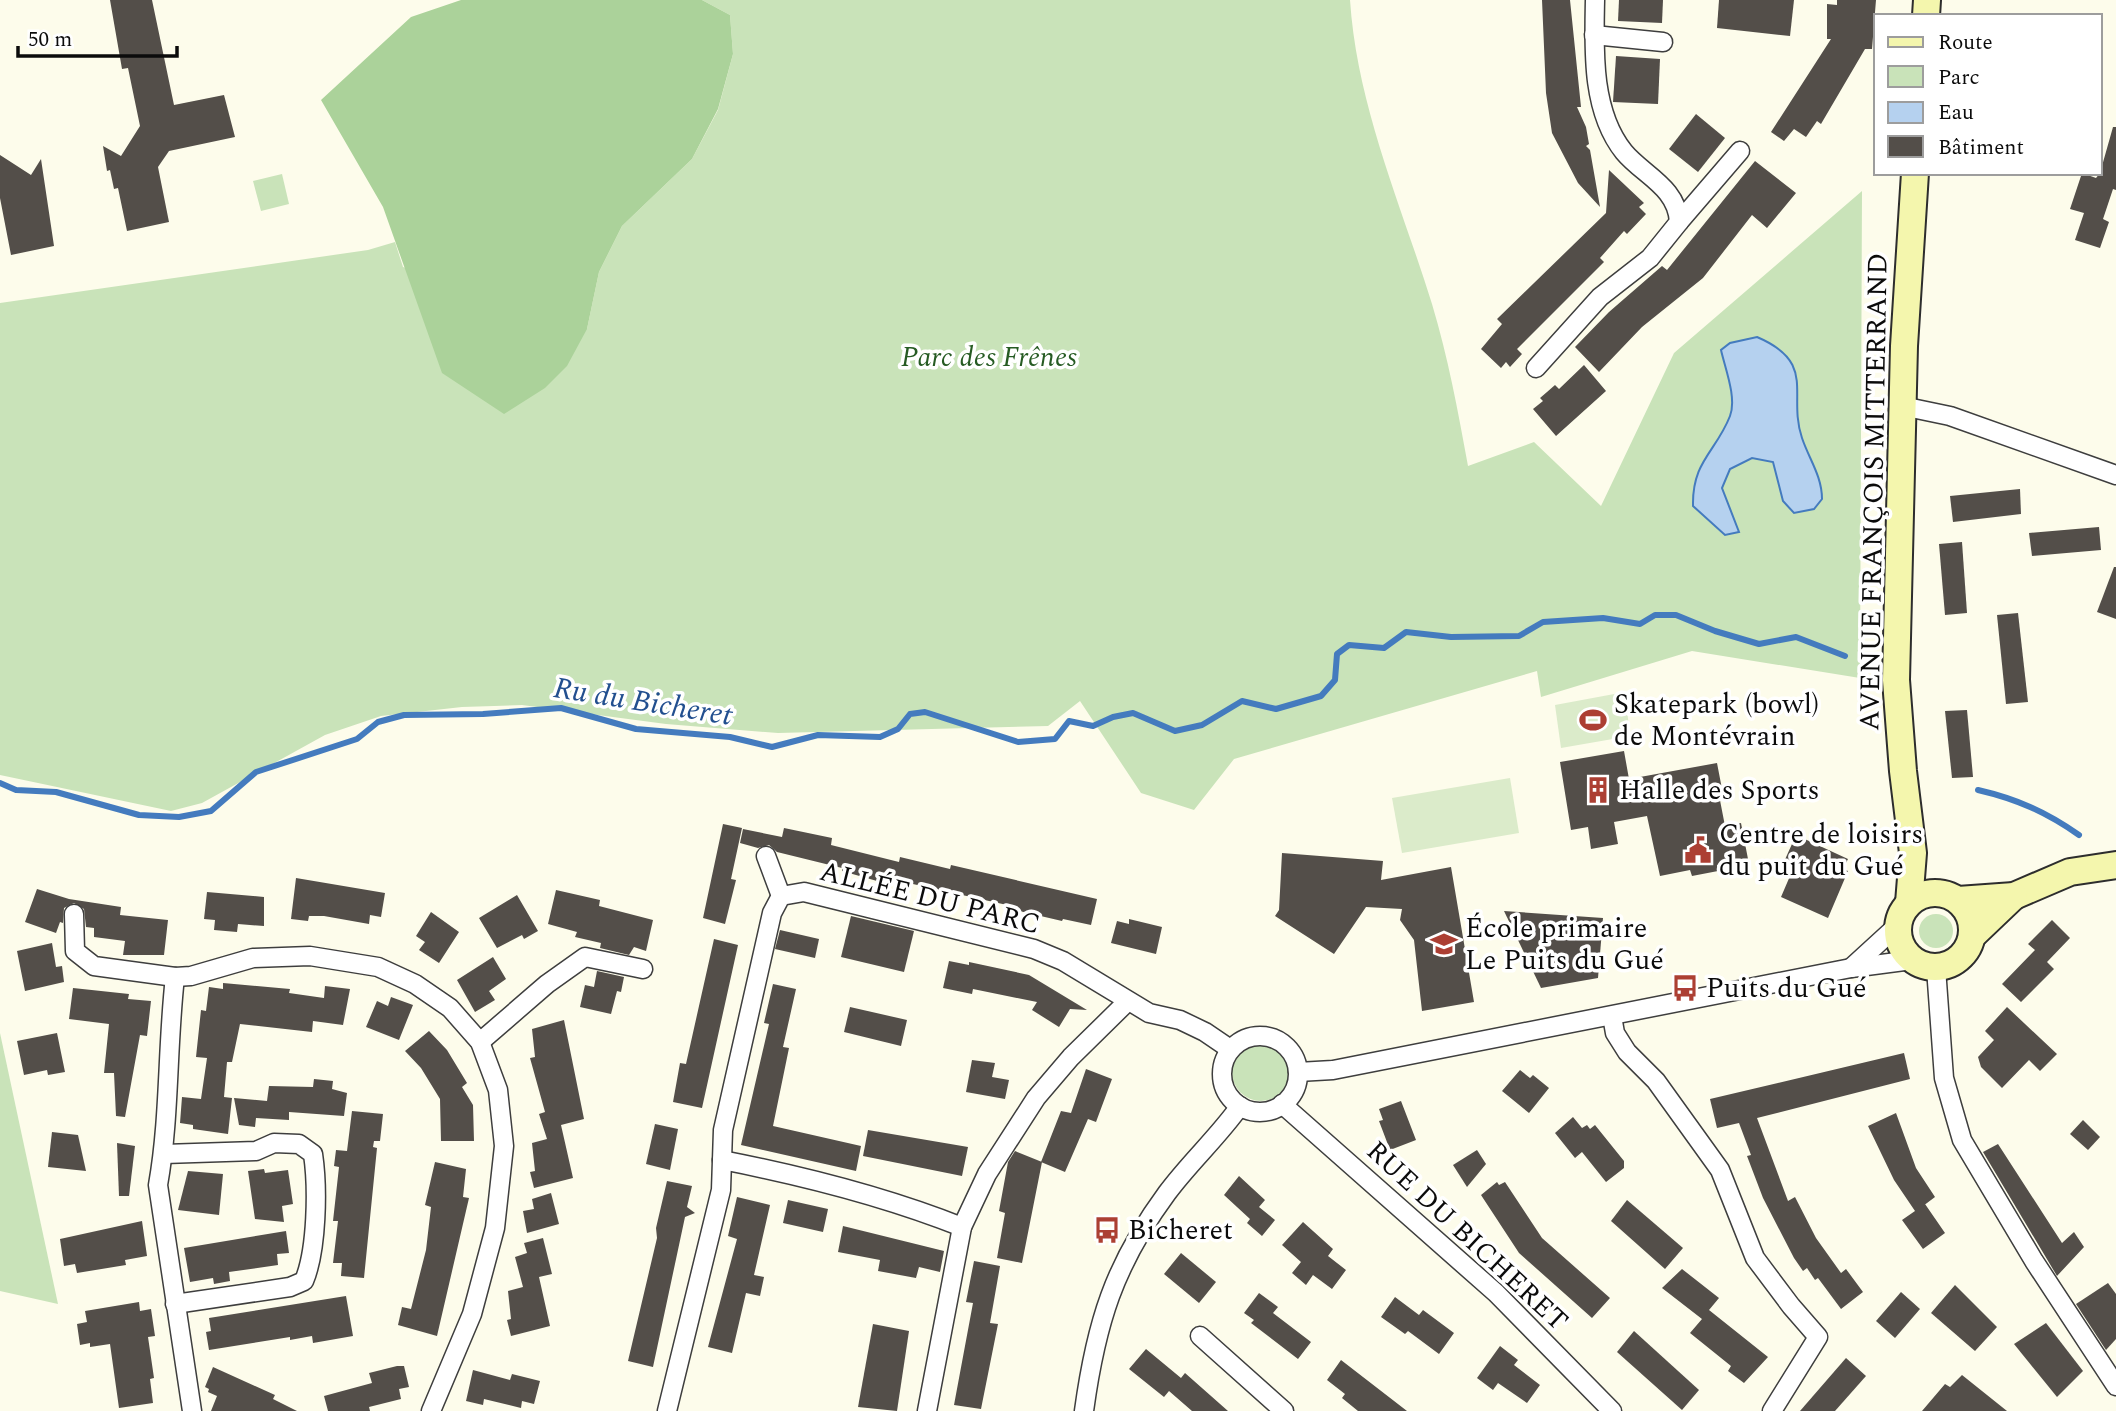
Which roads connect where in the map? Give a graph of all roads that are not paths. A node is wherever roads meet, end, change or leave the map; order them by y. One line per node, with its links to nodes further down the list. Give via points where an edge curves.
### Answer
1 (1595, 0): 2 (street)
2 (1594, 35): 3 (street); 6 (street, via 1593,54 1605,115 1624,152 1660,182 1678,209)
3 (1663, 42)
4 (1740, 151): 6 (street)
5 (1915, 175): 8 (main road, AVENUE FRANÇOIS MITTERRAND)
6 (1679, 222): 7 (street, via 1650,258 1600,297)
7 (1536, 368)
8 (1902, 406): 9 (street, via 1951,416); 10 (main road, AVENUE FRANÇOIS MITTERRAND, via 1896,680)
9 (2116, 475)
10 (1913, 853): 15 (main road, AVENUE FRANÇOIS MITTERRAND); 17 (main road, AVENUE FRANÇOIS MITTERRAND)
11 (766, 856): 13 (street)
12 (2116, 865): 14 (main road, via 2070,872)
13 (781, 896): 23 (street, ALLÉE DU PARC, via 804,892 1034,949 1063,961); 31 (street, ALLÉE DU PARC, via 772,913 723,1130)
14 (2014, 896): 15 (main road); 18 (main road)
15 (1950, 897): 17 (main road, via 1925,894); 18 (main road, via 1970,916)
16 (74, 914): 22 (street, via 75,951 94,966)
17 (1904, 914): 19 (main road, via 1900,944); 20 (street)
18 (1972, 936): 19 (main road, via 1956,962)
19 (1924, 964): 20 (street); 35 (street, via 1944,1078 1962,1140)
20 (1852, 968): 24 (street)
21 (643, 969): 25 (street, via 585,957)
22 (175, 977): 25 (street, via 253,958 310,956 378,967 415,984 450,1008); 30 (street)
23 (1128, 1001): 26 (street, ALLÉE DU PARC, via 1149,1013 1181,1020); 32 (street, via 1036,1098 993,1165)
24 (1612, 1016): 27 (street, via 1332,1070); 43 (street, via 1626,1052 1656,1081 1720,1170 1755,1258 1818,1337)
25 (480, 1042): 37 (street, via 498,1090 504,1146 495,1228 472,1314)
26 (1230, 1049): 27 (street, via 1249,1037 1272,1037 1290,1051); 29 (street, via 1222,1064 1222,1080 1228,1096)
27 (1298, 1072): 28 (street, via 1291,1096)
28 (1282, 1104): 29 (street, via 1261,1112); 42 (street, RUE DU BICHERET, via 1496,1293)
29 (1240, 1107): 40 (street, via 1169,1191 1119,1270 1098,1326)
30 (164, 1154): 33 (street, via 158,1185); 33 (street, via 256,1151 274,1143 299,1144 313,1154 315,1168 310,1268 304,1281)
31 (722, 1160): 32 (street, via 846,1187); 38 (street, ALLÉE DU PARC, via 721,1190)
32 (962, 1227): 39 (street)
33 (175, 1304): 36 (street)
34 (1200, 1336): 41 (street)
35 (2116, 1386)
36 (192, 1411)
37 (431, 1411)
38 (667, 1411)
39 (927, 1411)
40 (1084, 1411)
41 (1284, 1411)
42 (1612, 1411)
43 (1772, 1411)

